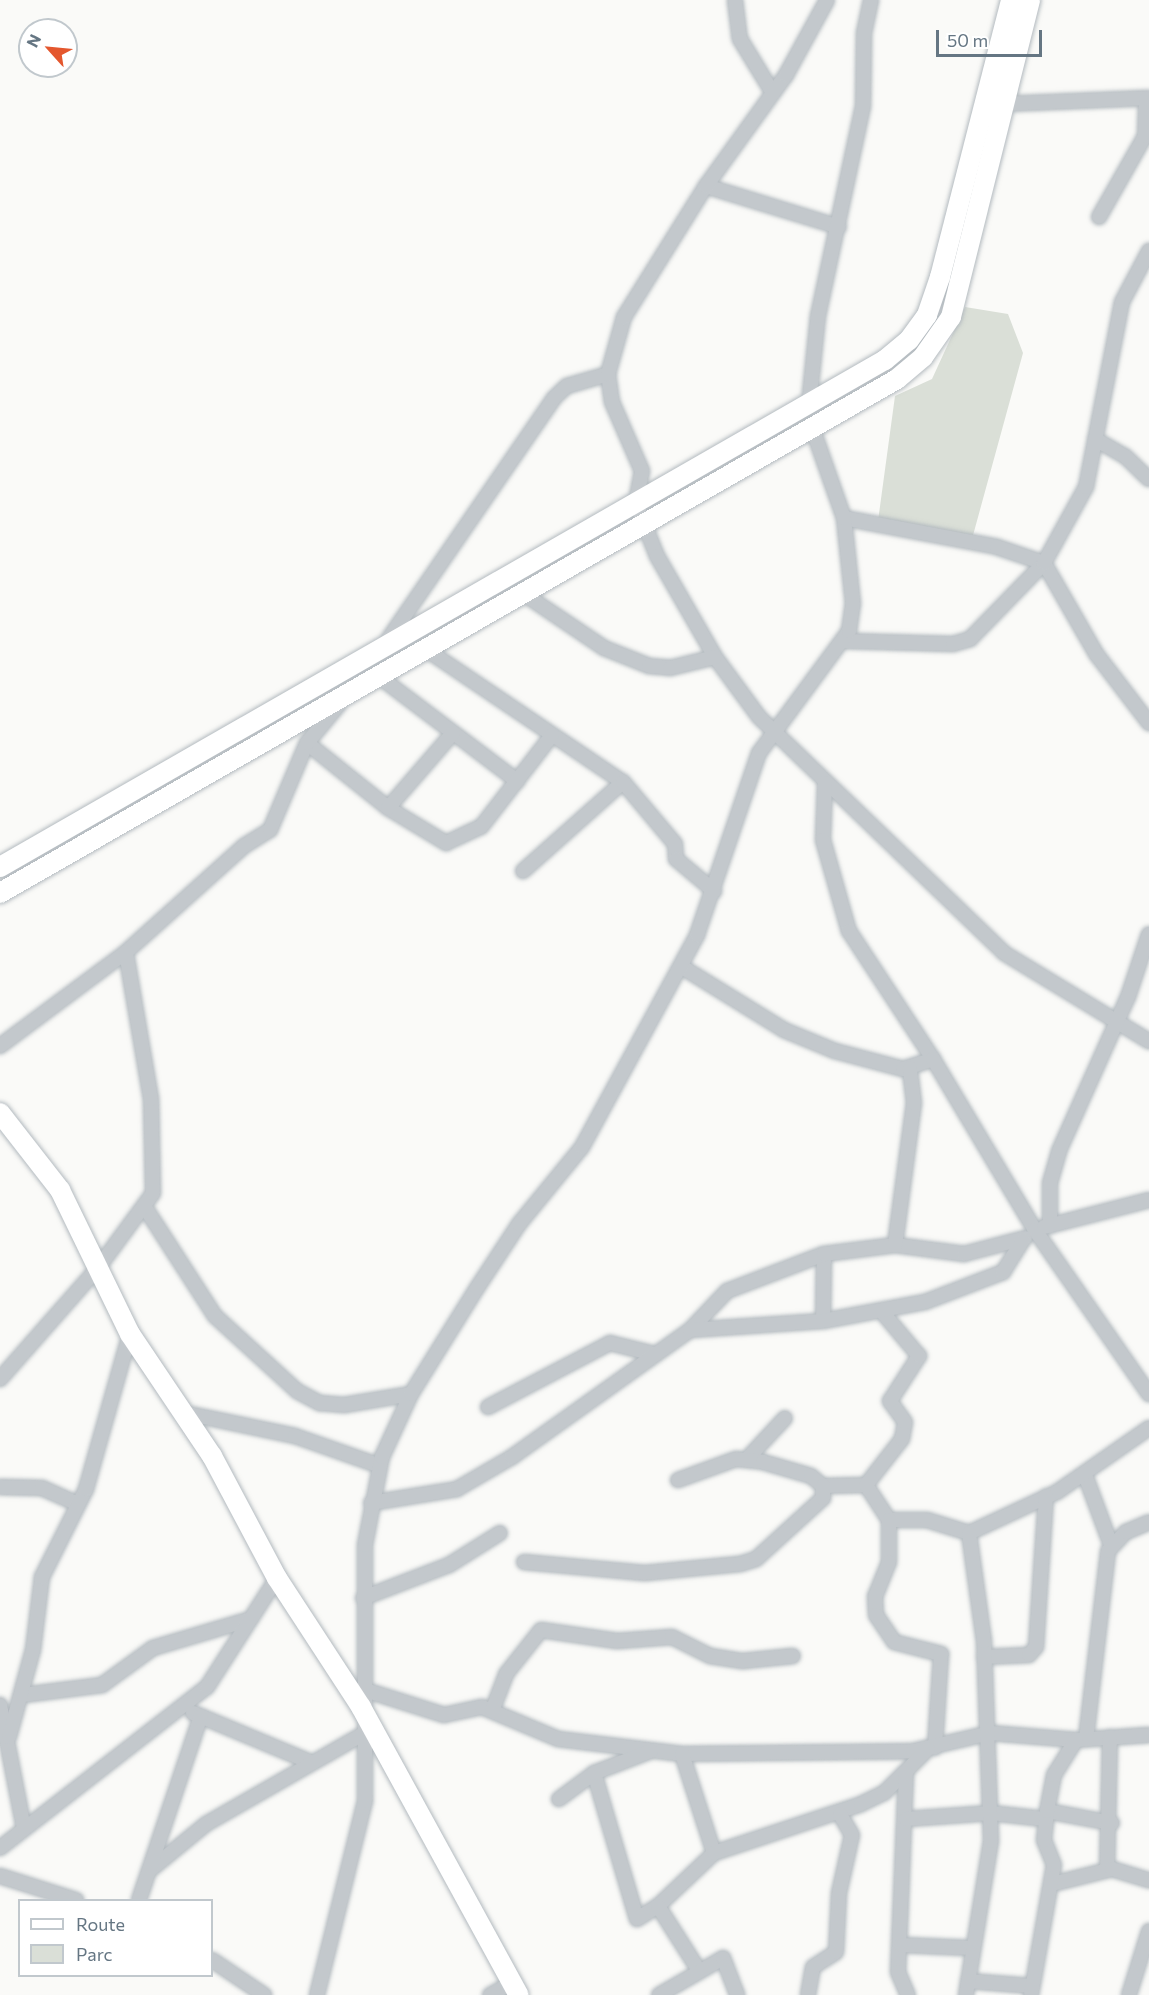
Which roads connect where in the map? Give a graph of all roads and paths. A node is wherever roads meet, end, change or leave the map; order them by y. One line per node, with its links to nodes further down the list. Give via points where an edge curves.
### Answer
1 (735, 0): 6 (street, via 740,39)
2 (827, 0): 6 (street)
3 (871, 0): 11 (street, via 864,33 863,106)
4 (1011, 0): 14 (street, via 927,315 885,360)
5 (1030, 0): 8 (street)
6 (773, 93): 9 (street)
7 (1148, 99): 8 (street); 10 (street, via 1145,136)
8 (1004, 104): 15 (street, via 945,331 897,379)
9 (706, 186): 11 (street); 13 (street, via 624,317)
10 (1099, 217)
11 (839, 227): 14 (street, via 818,316)
12 (1149, 251): 16 (street, via 1122,302)
13 (608, 374): 18 (street, via 612,402 642,471); 25 (street, via 567,386 554,398)
14 (809, 404): 18 (street)
15 (813, 427): 19 (street); 20 (street)
16 (1095, 439): 17 (street, via 1125,456); 21 (street, via 1086,487)
17 (1149, 479)
18 (636, 503): 20 (street); 25 (street)
19 (843, 518): 21 (street, via 997,547); 23 (street, via 853,604)
20 (644, 523): 22 (street); 26 (street)
21 (1044, 563): 23 (street, via 970,639); 29 (street, via 1097,655)
22 (521, 592): 24 (street); 26 (street, via 604,648 648,666 670,668)
23 (845, 641): 31 (street)
24 (424, 648): 27 (street); 32 (street)
25 (381, 651): 38 (street)
26 (715, 657): 31 (street)
27 (377, 675): 28 (street); 30 (street)
28 (349, 691): 33 (street); 41 (street)
29 (1149, 723)
30 (453, 733): 34 (street); 37 (street)
31 (774, 734): 36 (street); 40 (street, via 753,765)
32 (552, 735): 34 (street); 35 (street)
33 (308, 743): 37 (street); 43 (street, via 270,830 244,846)
34 (517, 781): 37 (street, via 480,827 446,843)
35 (622, 782): 39 (street); 40 (street, via 675,844 676,859)
36 (825, 783): 45 (street, via 1004,952); 48 (street, via 823,840 849,931)
37 (388, 808)
38 (0, 867)
39 (523, 871)
40 (714, 891): 44 (street)
41 (0, 893)
42 (1149, 937): 45 (street)
43 (126, 952): 47 (street); 52 (street, via 151,1099 156,1176)
44 (682, 967): 49 (street, via 784,1030 835,1051); 66 (street, via 582,1147 519,1224)
45 (1117, 1019): 46 (street); 53 (street, via 1059,1150 1050,1183)
46 (1149, 1041)
47 (0, 1046)
48 (933, 1059): 49 (street); 54 (street)
49 (910, 1068): 56 (street, via 914,1103)
50 (0, 1113): 58 (street, via 48,1170)
51 (1149, 1200): 53 (street)
52 (146, 1209): 58 (street); 66 (street, via 215,1316 297,1391 320,1403 344,1405)
53 (1050, 1226): 54 (street)
54 (1035, 1230): 55 (street); 64 (street)
55 (1023, 1240): 56 (street, via 964,1254); 59 (street, via 1003,1272)
56 (895, 1245): 57 (street)
57 (824, 1254): 60 (street); 61 (street, via 728,1291)
58 (98, 1268): 62 (street); 65 (street)
59 (883, 1313): 60 (street); 76 (street, via 920,1356 890,1401 905,1422 902,1439)
60 (823, 1321): 61 (street)
61 (690, 1330): 63 (street)
62 (130, 1334): 69 (street); 81 (street, via 99,1450)
63 (654, 1354): 68 (street, via 609,1343); 80 (street, via 512,1457 457,1489 432,1498)
64 (1145, 1378): 67 (street)
65 (0, 1379)
66 (411, 1394): 73 (street)
67 (1149, 1394)
68 (488, 1407)
69 (185, 1413): 73 (street, via 295,1436); 88 (street)
70 (786, 1418): 72 (street)
71 (1149, 1428): 74 (street)
72 (746, 1460): 75 (street); 77 (street, via 811,1476)
73 (380, 1466): 80 (street)
74 (1085, 1475): 79 (street); 86 (street)
75 (678, 1480)
76 (866, 1485): 77 (street); 82 (street)
77 (823, 1486): 87 (street, via 823,1498 756,1559 740,1564 645,1573)
78 (0, 1487): 81 (street, via 42,1488)
79 (1046, 1496): 85 (street); 92 (street, via 1036,1647 1029,1655)
80 (371, 1503): 89 (street)
81 (78, 1504): 93 (street, via 42,1576)
82 (889, 1520): 85 (street, via 927,1520); 105 (street, via 889,1562 875,1596 876,1615 894,1642 941,1654)
83 (1149, 1522): 86 (street)
84 (500, 1533): 89 (street, via 449,1565)
85 (969, 1533): 92 (street, via 980,1581)
86 (1111, 1545): 104 (street)
87 (524, 1562)
88 (277, 1578): 90 (street); 94 (street)
89 (363, 1598): 94 (street)
90 (251, 1619): 93 (street, via 153,1648 102,1685); 96 (street, via 222,1668)
91 (793, 1656): 97 (street, via 743,1660 710,1656 672,1637 617,1641 541,1630 506,1674)
92 (984, 1657): 99 (street)
93 (23, 1695): 102 (street)
94 (362, 1698): 97 (street, via 444,1715 482,1707); 100 (street); 134 (street)
95 (0, 1705): 102 (street)
96 (182, 1709): 98 (street); 117 (street)
97 (492, 1711): 106 (street, via 558,1739)
98 (201, 1716): 108 (street); 120 (street)
99 (990, 1733): 104 (street); 105 (street); 112 (street)
100 (363, 1734): 108 (street); 137 (street, via 365,1801 359,1840)
101 (1149, 1735): 103 (street)
102 (9, 1737): 117 (street)
103 (1110, 1737): 104 (street); 116 (street, via 1104,1801)
104 (1081, 1739): 114 (street, via 1054,1775)
105 (931, 1749): 107 (street, via 763,1757); 110 (street)
106 (651, 1751): 107 (street); 109 (street)
107 (682, 1754): 119 (street)
108 (310, 1762): 120 (street, via 206,1824)
109 (594, 1773): 111 (street); 127 (street, via 637,1919)
110 (906, 1773): 113 (street, via 884,1793); 115 (street)
111 (559, 1799)
112 (991, 1813): 114 (street); 115 (street); 130 (street, via 990,1869)
113 (840, 1814): 119 (street); 141 (street, via 852,1835 839,1893 836,1952 813,1967)
114 (1046, 1815): 116 (street); 124 (street, via 1044,1840 1054,1865)
115 (906, 1819): 129 (street)
116 (1112, 1823): 121 (street)
117 (24, 1828): 118 (street)
118 (0, 1848)
119 (714, 1853): 127 (street)
120 (150, 1870): 126 (street)
121 (1107, 1870): 123 (street); 124 (street)
122 (0, 1876): 125 (street)
123 (1149, 1881)
124 (1052, 1884): 135 (street)
125 (73, 1899)
126 (139, 1899)
127 (658, 1906): 132 (street)
128 (1149, 1931): 143 (street)
129 (901, 1945): 130 (street); 142 (street, via 898,1972)
130 (971, 1948): 133 (street)
131 (213, 1961): 136 (street)
132 (699, 1969): 139 (street); 140 (street, via 723,1958 731,1967)
133 (967, 1988): 135 (street)
134 (516, 1989): 138 (street)
135 (1031, 1991)
136 (264, 1995)
137 (317, 1995)
138 (490, 1995)
139 (659, 1995)
140 (737, 1995)
141 (808, 1995)
142 (908, 1995)
143 (1129, 1995)

